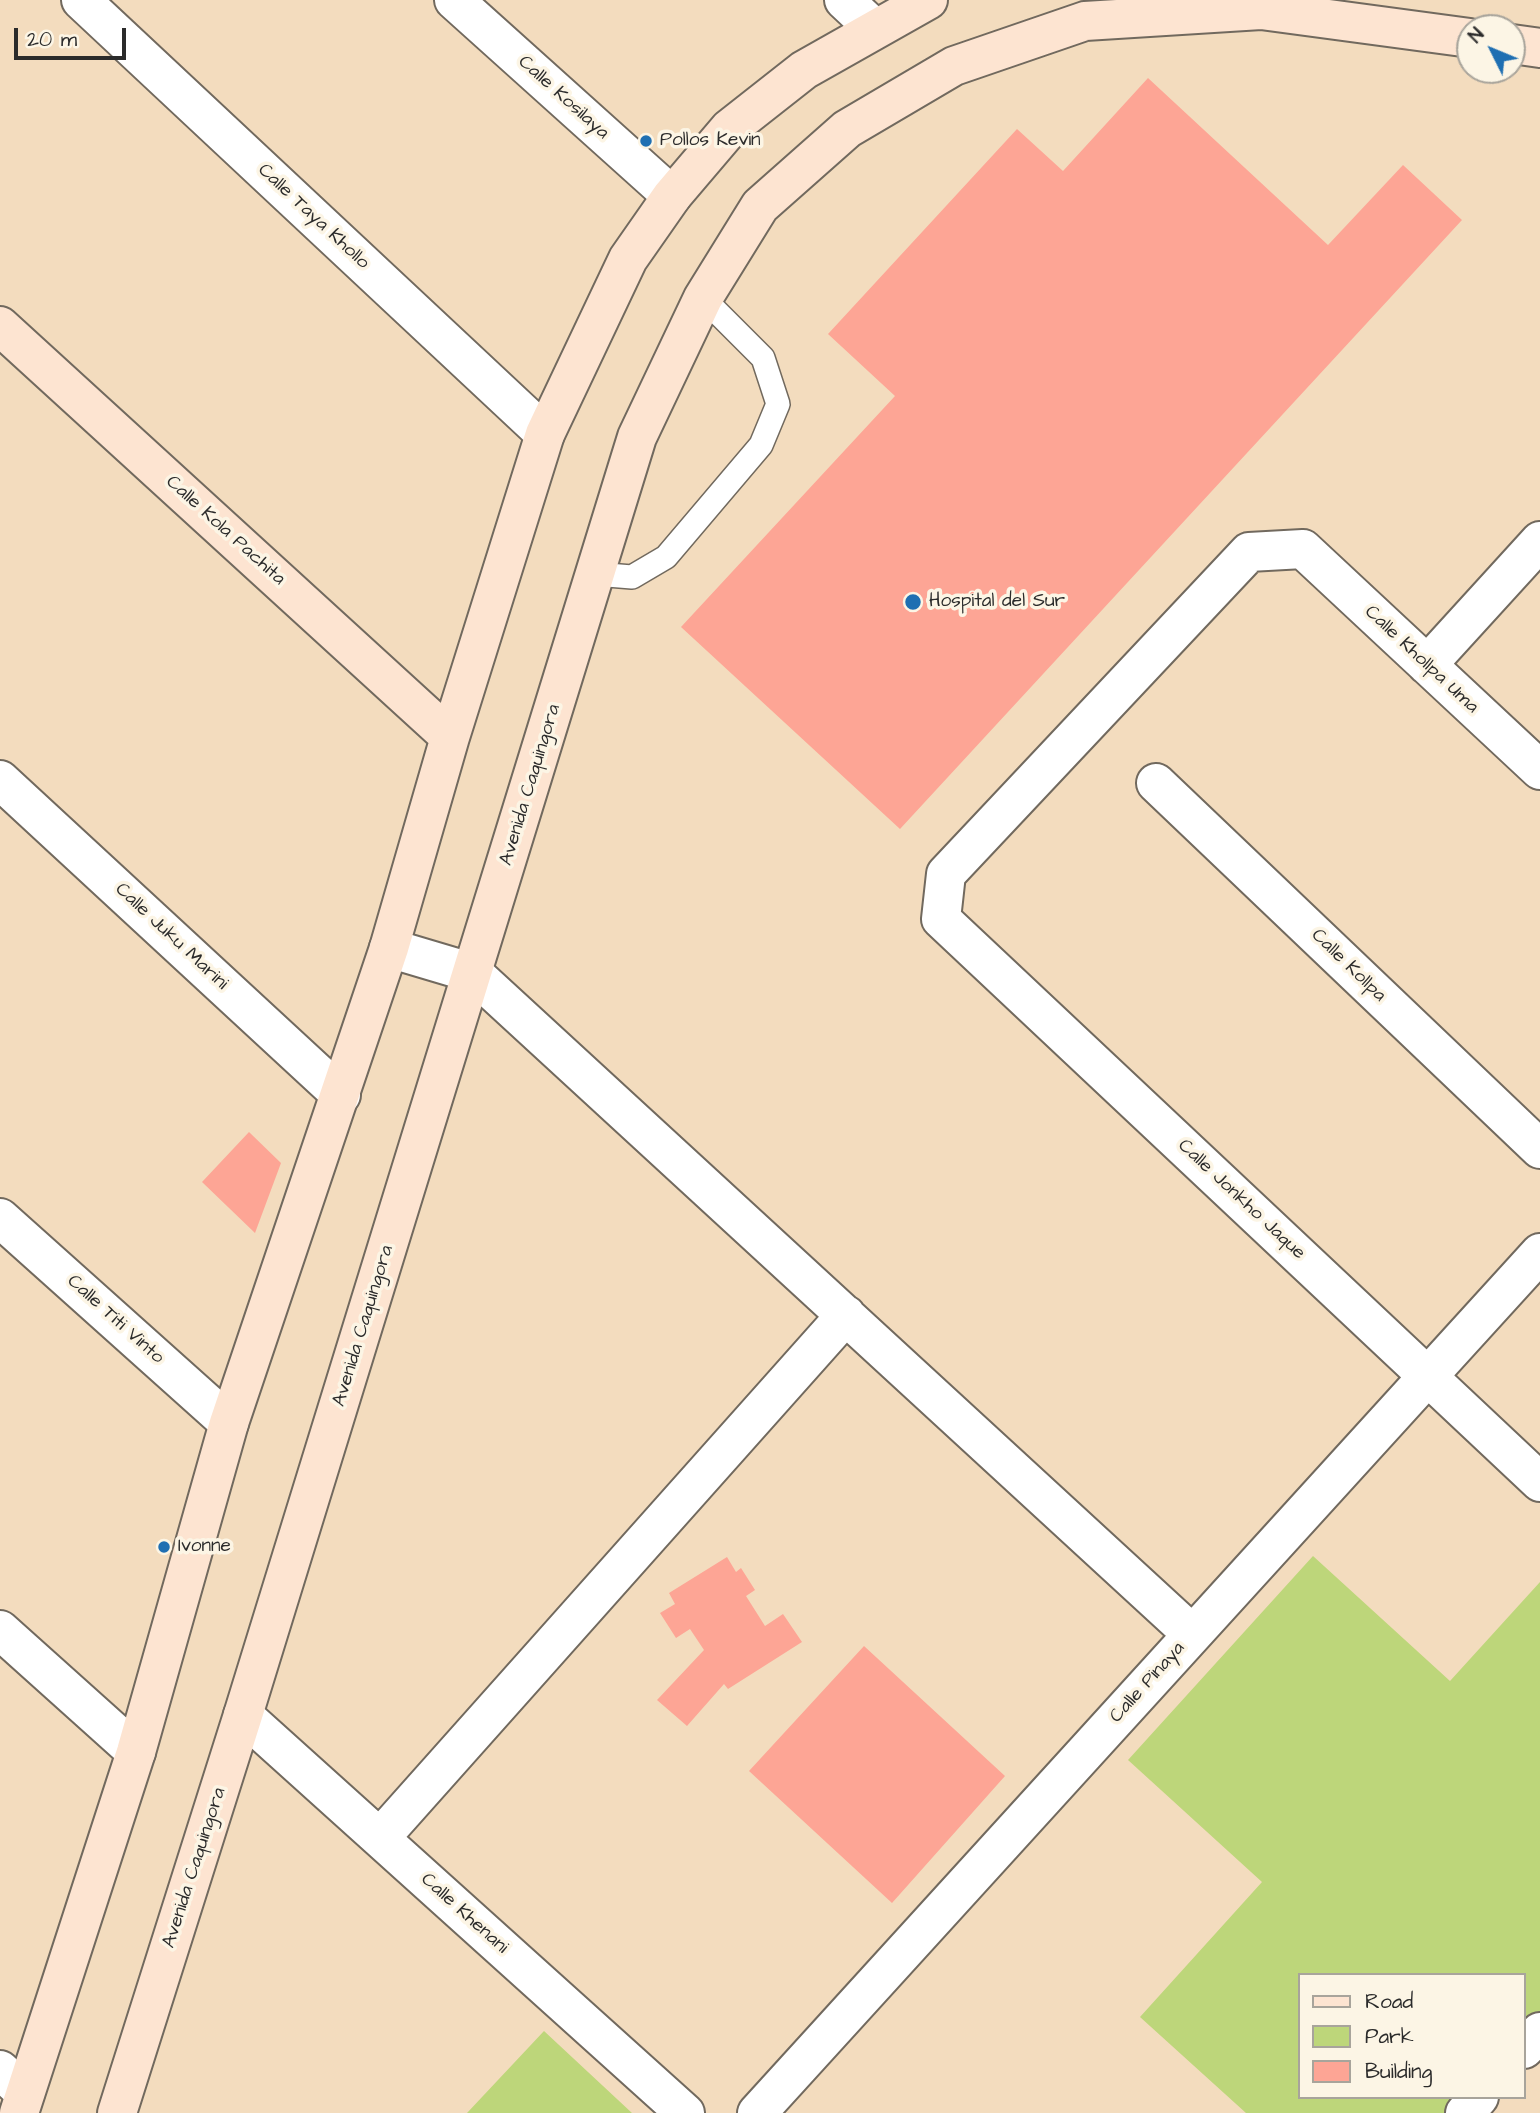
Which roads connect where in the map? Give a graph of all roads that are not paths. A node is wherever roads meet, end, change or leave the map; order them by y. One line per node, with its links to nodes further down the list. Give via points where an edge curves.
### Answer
1 (81, 0): 11 (street, Calle Taya Khollo)
2 (454, 0): 8 (street, Calle Kosilaya)
3 (844, 0): 6 (street)
4 (928, 0): 6 (street)
5 (1265, 5): 7 (street, Avenida Caquingora); 9 (street, Avenida Caquingora, via 1085,22 954,66 848,128 760,206)
6 (875, 29): 8 (street, via 804,70 729,129)
7 (1456, 36)
8 (672, 196): 11 (street, via 628,259)
9 (703, 298): 13 (street, Avenida Caquingora, via 637,437); 13 (lane, via 763,358 778,404 761,445 666,557 632,577)
10 (0, 326): 15 (street, Calle Kola Pachita)
11 (545, 434): 15 (street)
12 (1540, 541): 14 (street)
13 (595, 574): 21 (street, Avenida Caquingora)
14 (1427, 665): 16 (street, Calle Khollpa Uma); 19 (street, Calle Khollpa Uma, via 1303,549 1249,552 946,874)
15 (450, 737): 20 (street)
16 (1540, 770)
17 (0, 780): 22 (street, Calle Juku Marini)
18 (1156, 783): 23 (street, Calle Kollpa)
19 (941, 919): 27 (street, Calle Jonkho Jaque)
20 (389, 947): 21 (street); 22 (street)
21 (473, 973): 26 (street); 32 (street, Avenida Caquingora)
22 (341, 1095): 28 (street)
23 (1540, 1149)
24 (0, 1218): 28 (street, Calle Titi Vinto)
25 (1540, 1252): 27 (street, Calle Pinaya)
26 (846, 1315): 31 (street); 34 (street)
27 (1428, 1375): 29 (street, Calle Jonkho Jaque); 31 (street, Calle Pinaya)
28 (229, 1423): 33 (street)
29 (1540, 1482)
30 (0, 1630): 33 (street)
31 (1192, 1634): 41 (street, Calle Pinaya)
32 (243, 1715): 34 (street, Calle Khenani); 39 (street, Avenida Caquingora)
33 (136, 1752): 37 (street)
34 (380, 1838): 40 (street, Calle Khenani)
35 (1540, 2032): 36 (street)
36 (1526, 2047)
37 (15, 2092)
38 (1477, 2099): 42 (street)
39 (117, 2113)
40 (685, 2113)
41 (757, 2113)
42 (1465, 2113)

